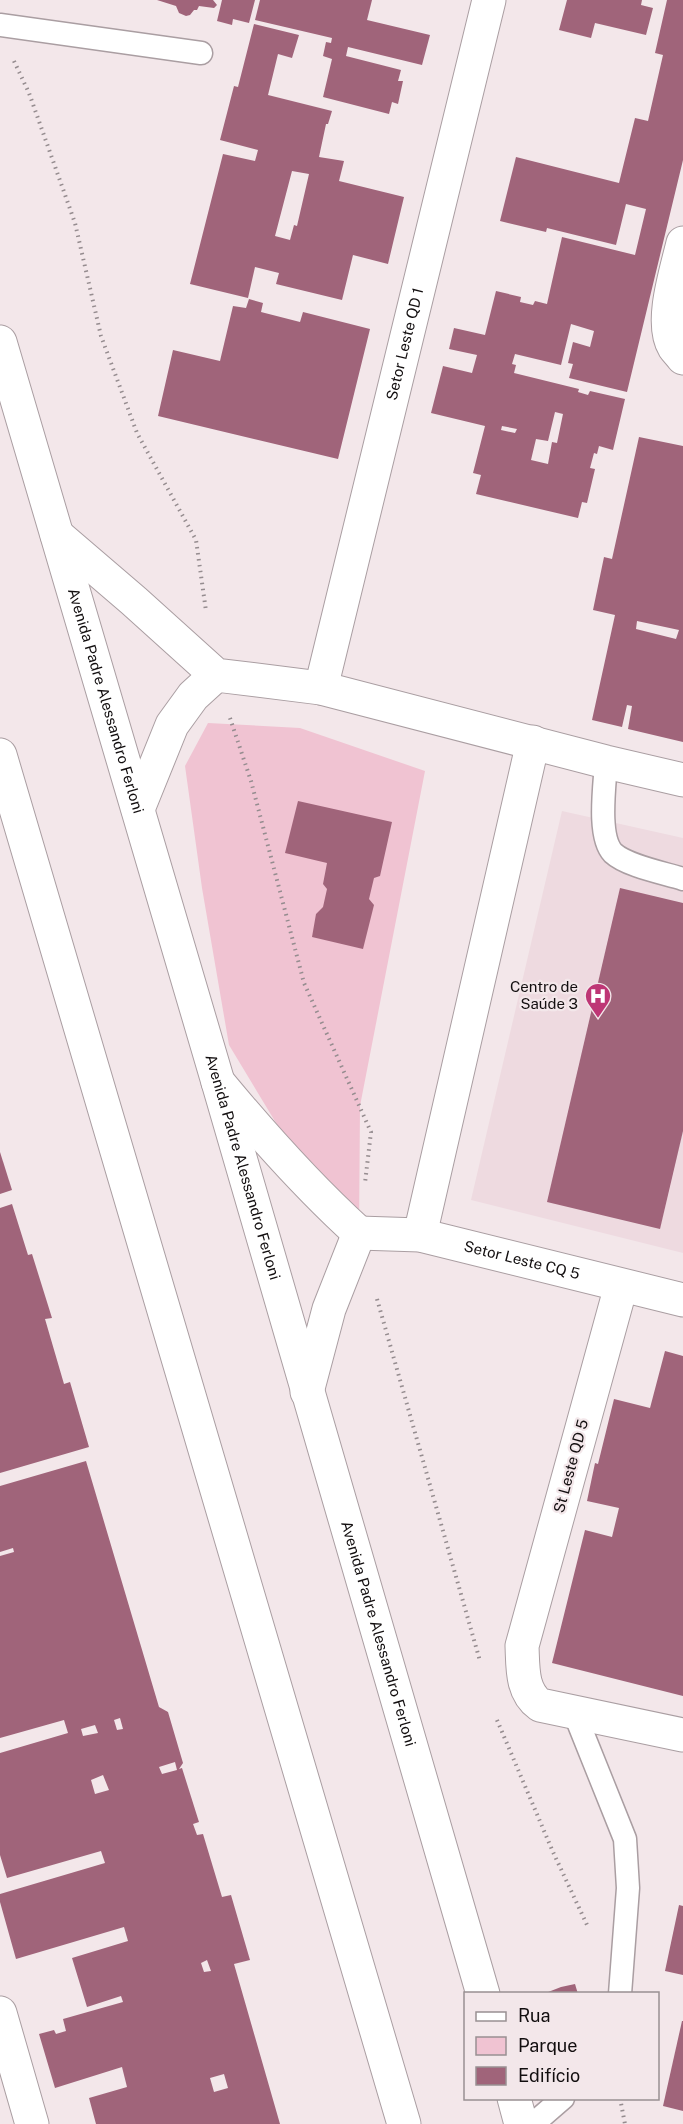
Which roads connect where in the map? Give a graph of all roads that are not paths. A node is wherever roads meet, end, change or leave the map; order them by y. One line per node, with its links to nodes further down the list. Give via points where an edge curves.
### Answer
1 (489, 0): 9 (street, Setor Leste QD 1)
2 (0, 25): 3 (lane)
3 (201, 53)
4 (683, 243): 6 (street, via 668,329 672,345)
5 (0, 342): 7 (street, Avenida Padre Alessandro Ferloni)
6 (683, 358)
7 (57, 534): 8 (street); 14 (street, Avenida Padre Alessandro Ferloni)
8 (216, 675): 9 (street); 14 (street, via 193,696 172,725)
9 (321, 688): 10 (street)
10 (533, 742): 12 (street); 18 (street)
11 (0, 755): 30 (street)
12 (606, 762): 13 (street); 15 (lane, via 604,833 612,852 628,862)
13 (683, 780)
14 (138, 809): 16 (street, Avenida Padre Alessandro Ferloni)
15 (683, 879)
16 (218, 1082): 17 (street, via 320,1198); 21 (street, Avenida Padre Alessandro Ferloni)
17 (359, 1233): 18 (street, Setor Leste CQ 5); 21 (street, via 329,1309)
18 (420, 1235): 19 (street, Setor Leste CQ 5)
19 (621, 1286): 20 (street, Setor Leste CQ 5); 22 (street, St Leste QD 5, via 522,1646 530,1698 540,1705)
20 (683, 1300)
21 (307, 1392): 24 (street, Avenida Padre Alessandro Ferloni)
22 (574, 1712): 23 (street); 25 (lane, via 625,1839 628,1888)
23 (683, 1736)
24 (482, 1992)
25 (620, 1992)
26 (0, 2013): 29 (street)
27 (515, 2100): 31 (street)
28 (561, 2100): 32 (lane)
29 (32, 2124)
30 (404, 2124)
31 (521, 2124)
32 (534, 2124)

